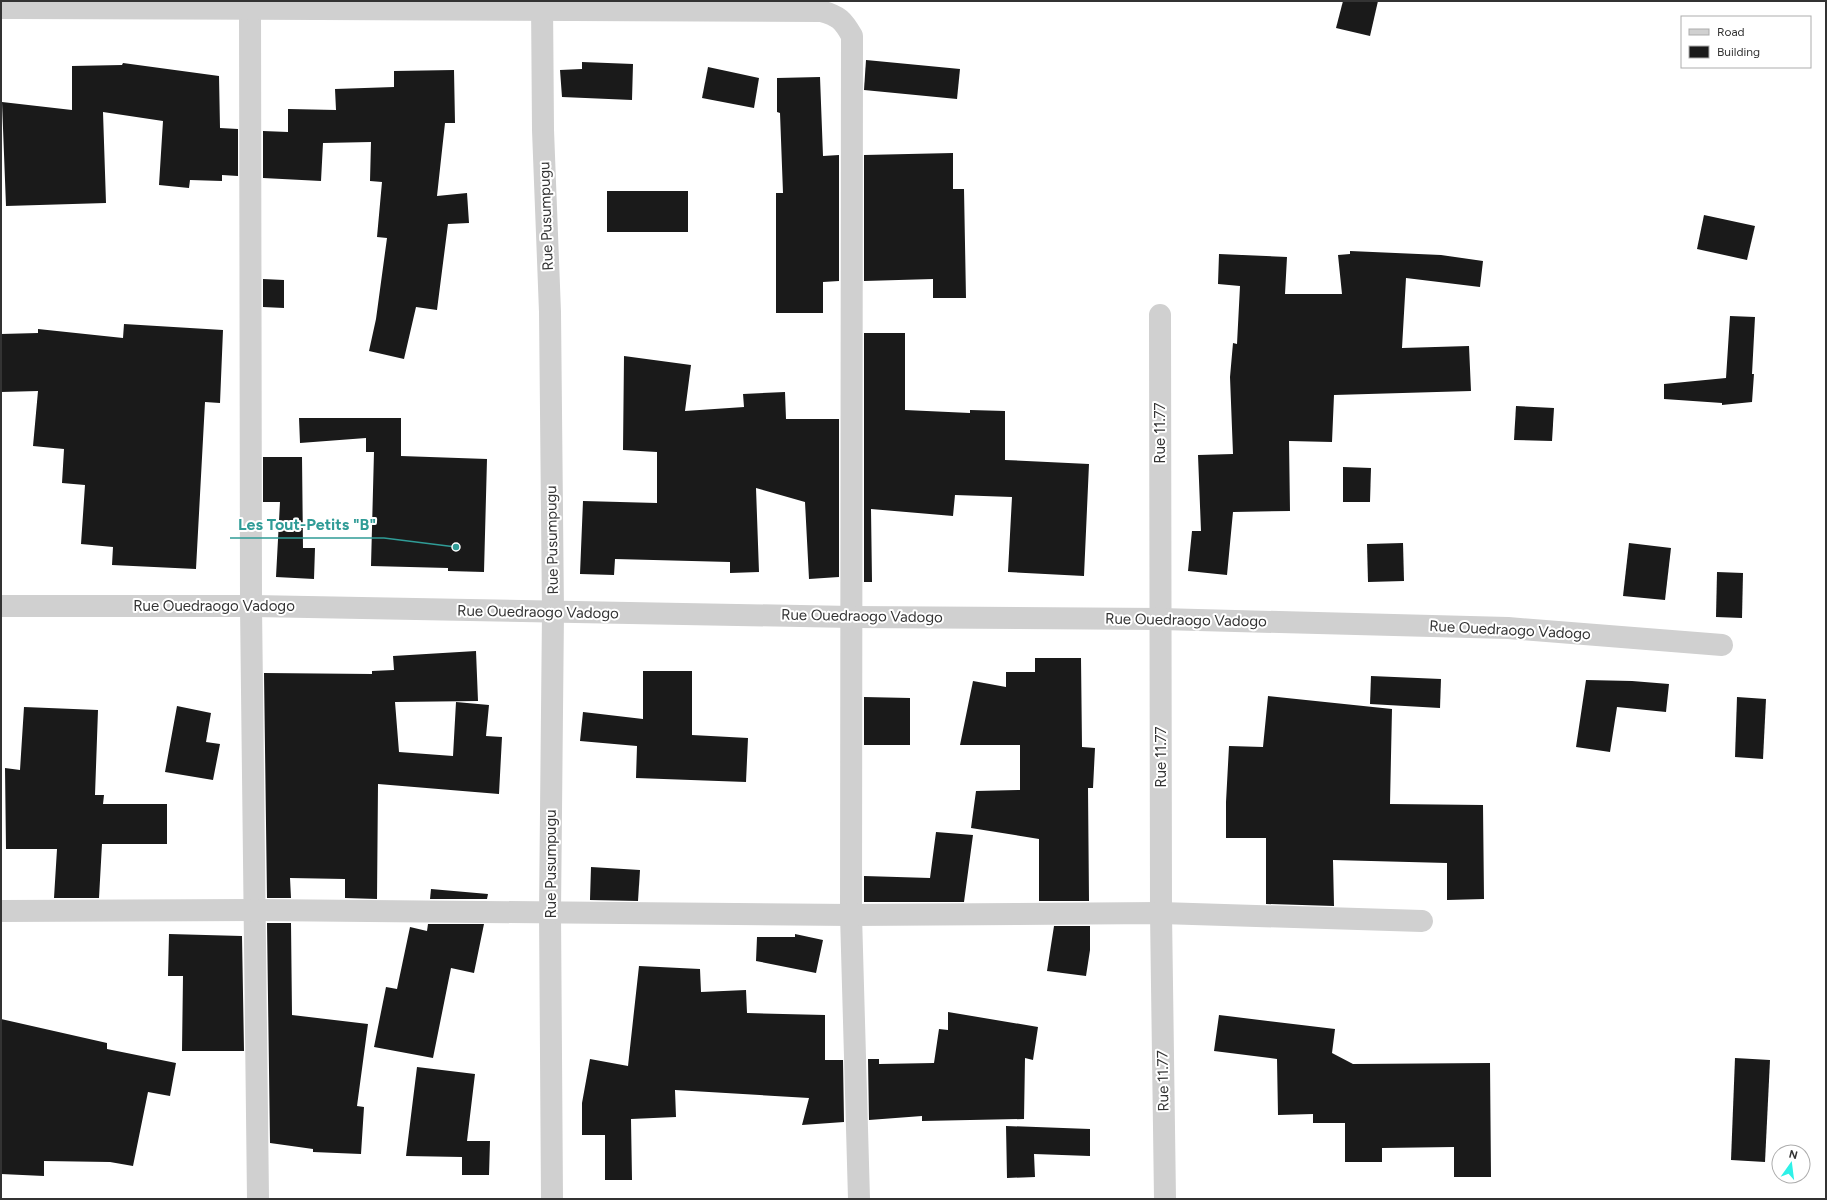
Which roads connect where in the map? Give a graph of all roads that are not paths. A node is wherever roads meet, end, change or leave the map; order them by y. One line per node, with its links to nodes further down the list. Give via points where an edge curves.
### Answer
1 (250, 4): 2 (street); 3 (street); 6 (street)
2 (542, 6): 7 (street, Rue Pusumpugu, via 543,130 550,312); 8 (street, via 821,11 835,15 845,23 852,36)
3 (1, 8)
4 (1160, 316): 9 (street, Rue 11.77)
5 (1, 606): 6 (street, Rue Ouedraogo Vadogo)
6 (251, 606): 7 (street, Rue Ouedraogo Vadogo); 11 (street)
7 (553, 612): 8 (street, Rue Ouedraogo Vadogo); 13 (street, Rue Pusumpugu)
8 (852, 617): 9 (street, Rue Ouedraogo Vadogo); 15 (street)
9 (1161, 619): 10 (street, Rue Ouedraogo Vadogo, via 1508,628); 14 (street, Rue 11.77)
10 (1722, 645)
11 (256, 910): 12 (street); 13 (street); 17 (street)
12 (1, 911)
13 (550, 912): 15 (street); 18 (street, Rue Pusumpugu)
14 (1161, 913): 15 (street); 16 (street); 20 (street, Rue 11.77)
15 (851, 914): 19 (street)
16 (1422, 921)
17 (258, 1199)
18 (552, 1199)
19 (859, 1199)
20 (1165, 1199)

